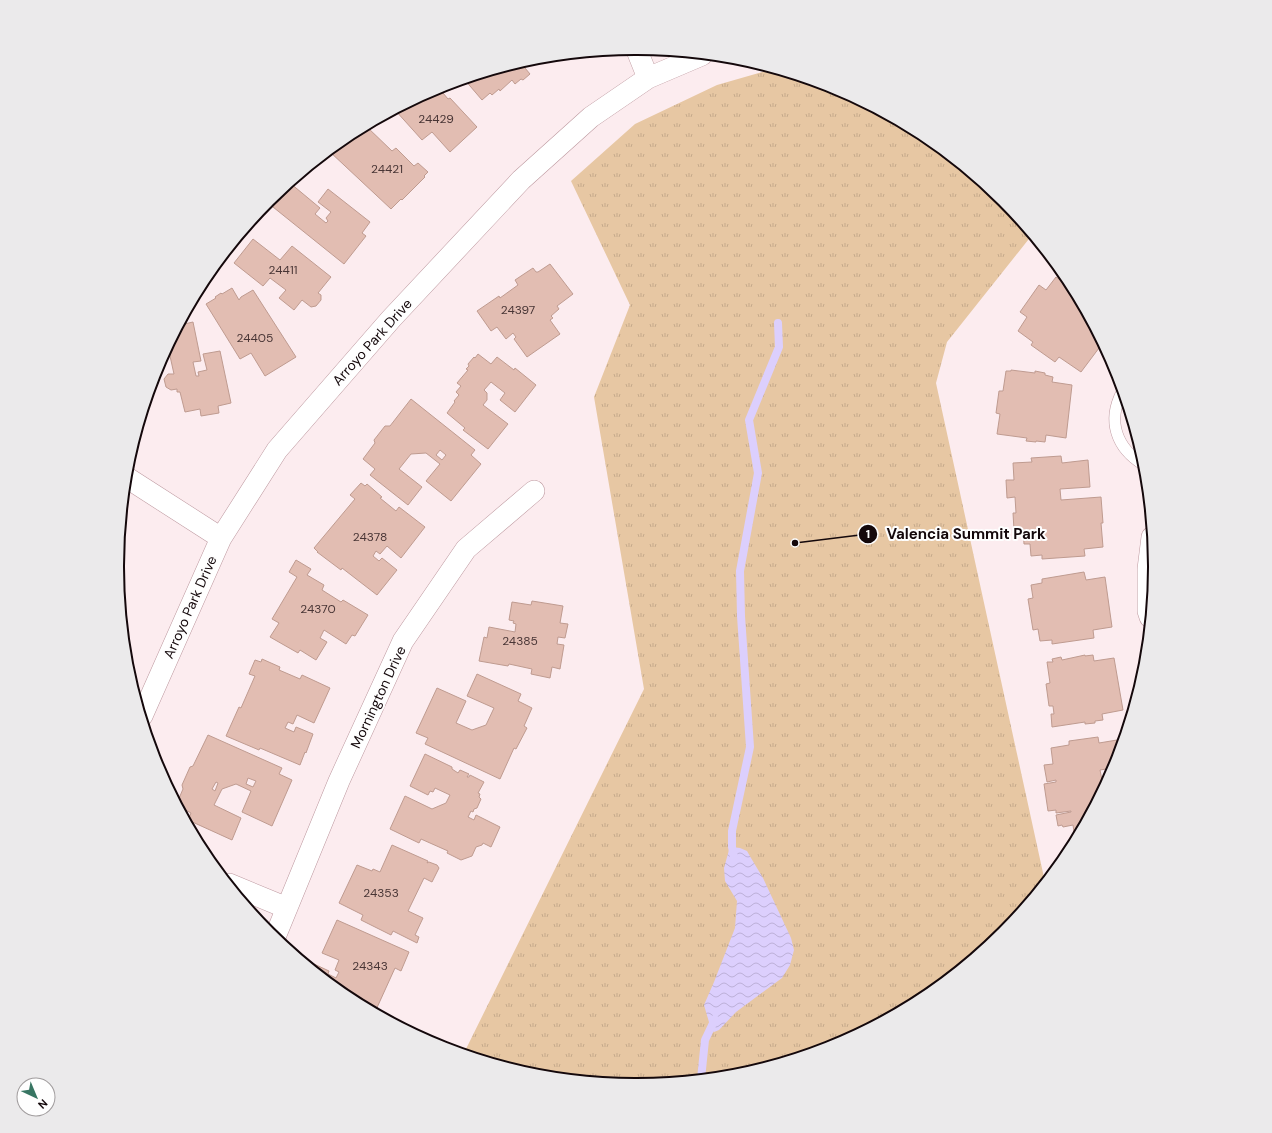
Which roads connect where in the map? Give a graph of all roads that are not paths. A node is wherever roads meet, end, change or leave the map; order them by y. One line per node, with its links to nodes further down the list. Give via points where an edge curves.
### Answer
1 (639, 55): 3 (street)
2 (694, 58): 3 (street, Arroyo Park Drive)
3 (648, 78): 8 (street, Arroyo Park Drive, via 590,117 521,180 391,319 277,450)
4 (1119, 399): 5 (lane, via 1114,422 1116,432 1127,451)
5 (1136, 458)
6 (132, 481): 8 (street)
7 (534, 491): 11 (street, Mornington Drive, via 466,549 403,641)
8 (221, 538): 9 (street, Arroyo Park Drive)
9 (145, 709)
10 (238, 888): 11 (street)
11 (287, 908): 12 (street, Mornington Drive)
12 (278, 931)

